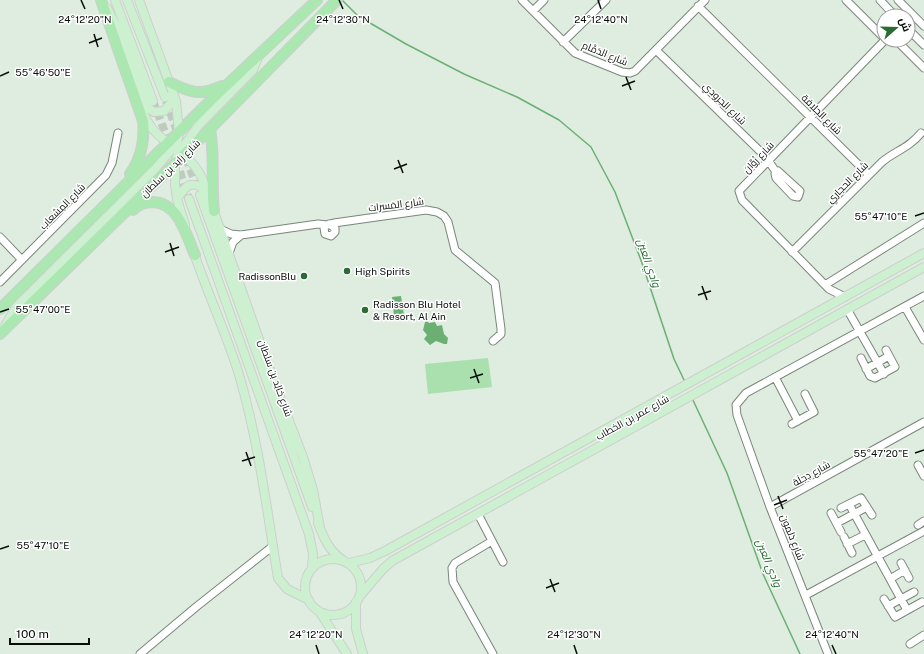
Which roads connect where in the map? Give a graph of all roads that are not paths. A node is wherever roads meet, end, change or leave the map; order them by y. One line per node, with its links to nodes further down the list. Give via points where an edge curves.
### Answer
1 (115, 0): 30 (main road)
2 (127, 0): 29 (main road)
3 (139, 0): 28 (main road)
4 (317, 0): 25 (highway, شارع زايد بن سلطان)
5 (337, 0): 32 (highway, شارع زايد بن سلطان)
6 (522, 0): 16 (street, شارع الدَمَّام)
7 (544, 0): 16 (street)
8 (606, 0): 20 (street)
9 (705, 0): 14 (street, شارع الدَمَّام)
10 (846, 0): 18 (street)
11 (880, 0): 15 (street)
12 (898, 0): 17 (street)
13 (103, 2): 28 (main road, via 118,29 148,108 157,113 167,109 171,103); 36 (main road, via 147,121 154,132); 51 (highway, via 143,121 141,149 137,164 130,173 71,233)
14 (698, 6): 24 (street, شارع الدَمَّام); 31 (street, شارع الجلافة)
15 (888, 8)
16 (533, 11): 20 (street, شارع الدَمَّام)
17 (924, 26)
18 (876, 31)
19 (916, 37): 21 (street)
20 (563, 42): 24 (street, شارع الدَمَّام, via 580,56 627,74 635,71)
21 (924, 45)
22 (876, 48): 31 (street, شارع زُوَّان)
23 (904, 48): 26 (street)
24 (656, 50): 37 (street, شارع الجرودي)
25 (259, 55): 27 (highway, شارع زايد بن سلطان); 36 (main road, via 253,70)
26 (924, 68)
27 (230, 83): 28 (highway, via 210,91 196,93); 34 (highway, شارع زايد بن سلطان)
28 (171, 86): 34 (main road, via 177,106)
29 (165, 97)
30 (154, 101)
31 (811, 117): 37 (street, شارع زُوَّان); 40 (street, شارع الجلافة)
32 (210, 128): 36 (highway, شارع زايد بن سلطان); 44 (highway, via 214,156)
33 (118, 133): 56 (street, شارع المِشعاب, via 112,163 106,175)
34 (179, 133): 36 (highway, شارع زايد بن سلطان)
35 (921, 133): 40 (street, شارع الحجاري, via 906,148 887,157)
36 (177, 149): 38 (highway, شارع زايد بن سلطان); 41 (main road, via 198,170); 51 (highway, شارع زايد بن سلطان); 68 (main road, via 16,307)
37 (769, 160): 39 (street, شارع الجرودي); 52 (street, شارع زُوَّان, via 741,188 739,194)
38 (176, 163): 42 (main road); 58 (highway, شارع زايد بن سلطان)
39 (776, 172)
40 (869, 175): 52 (street, شارع الحجاري)
41 (203, 193): 42 (main road, via 200,186 193,184); 44 (main road); 89 (main road, شارع خالِد بن سلطان)
42 (176, 199): 55 (main road)
43 (189, 199): 100 (main road, via 309,534 313,554)
44 (214, 211): 48 (main road)
45 (344, 222): 47 (street, شارع المَسرات); 47 (street, via 335,232 334,226); 70 (street, شارع المَسرات, via 426,210 444,216 455,250 495,283 501,329)
46 (924, 223): 60 (street)
47 (326, 226): 49 (street, شارع المَسرات, via 310,225)
48 (220, 229): 49 (street, شارع المَسرات); 53 (main road)
49 (241, 235): 53 (street, via 233,242)
50 (0, 237): 56 (street)
51 (58, 252): 65 (highway, شارع زايد بن سلطان)
52 (792, 252): 60 (street, شارع زُوَّان)
53 (229, 254): 89 (main road, via 303,457 313,490)
54 (924, 254): 62 (main road, شارع عمر بن الخطاب)
55 (195, 255): 58 (highway, via 183,226 173,211 162,204 147,203 135,208 89,254); 94 (main road, via 232,354 248,408 261,466)
56 (22, 260): 59 (street, شارع المِشعاب)
57 (924, 267): 66 (main road, شارع عمر بن الخطاب)
58 (67, 268): 68 (highway, شارع زايد بن سلطان)
59 (0, 282)
60 (827, 287): 62 (street, شارع زُوَّان); 63 (street)
61 (924, 296): 64 (street, شارع دَلمون)
62 (845, 297): 63 (main road, شارع عمر بن الخطاب)
63 (831, 304): 97 (main road, شارع عمر بن الخطاب, via 377,556)
64 (905, 307): 67 (street, شارع دَلمون); 69 (street)
65 (0, 309)
66 (847, 309): 67 (street); 85 (main road, شارع عمر بن الخطاب)
67 (860, 331): 72 (street); 75 (street, شارع دَلمون)
68 (0, 334)
69 (924, 340)
70 (493, 341)
71 (861, 358): 73 (street)
72 (877, 363): 73 (street); 74 (street); 74 (street, via 888,353 894,367)
73 (866, 369): 74 (street, via 873,379)
74 (884, 374)
75 (775, 378): 76 (street, via 795,423 814,412); 81 (street, شارع دَلمون, via 742,396 736,405)
76 (805, 394)
77 (924, 422): 81 (street, شارع دِجلَة)
78 (918, 465): 79 (street)
79 (924, 475)
80 (849, 504): 82 (street, via 861,498); 83 (street); 86 (street)
81 (770, 507): 104 (street, شارع دَلمون)
82 (867, 507): 86 (street); 87 (street)
83 (841, 508)
84 (832, 513): 88 (street)
85 (478, 514): 93 (street); 108 (main road, شارع عمر بن الخطاب, via 392,562 383,569)
86 (854, 514): 88 (street); 91 (street)
87 (872, 515)
88 (837, 523): 92 (street)
89 (320, 528): 97 (main road, شارع خالِد بن سلطان, via 331,551)
90 (924, 531): 96 (street)
91 (866, 535): 92 (street); 96 (street)
92 (844, 538): 95 (street)
93 (492, 541): 98 (street); 117 (street, via 455,563 452,574 457,590)
94 (273, 546): 107 (main road, via 278,578 282,584); 114 (street)
95 (852, 553)
96 (878, 557): 103 (street); 104 (street)
97 (346, 562): 100 (main road, via 330,559 317,563); 108 (main road, via 361,582)
98 (504, 562)
99 (901, 563): 101 (street)
100 (312, 568): 107 (main road, via 306,580)
101 (905, 570): 102 (street); 103 (street)
102 (909, 578)
103 (890, 579): 106 (street)
104 (806, 595): 118 (street, شارع دَلمون)
105 (884, 599): 109 (street)
106 (901, 599): 109 (street); 110 (street); 110 (street, via 916,595)
107 (308, 600): 111 (main road)
108 (358, 600): 111 (main road, via 350,609 339,614); 116 (main road, via 356,629)
109 (888, 606): 110 (street, via 895,617)
110 (907, 610)
111 (318, 611): 115 (main road)
112 (924, 636): 113 (street)
113 (910, 644)
114 (140, 654)
115 (347, 654)
116 (363, 654)
117 (493, 654)
118 (828, 654)

